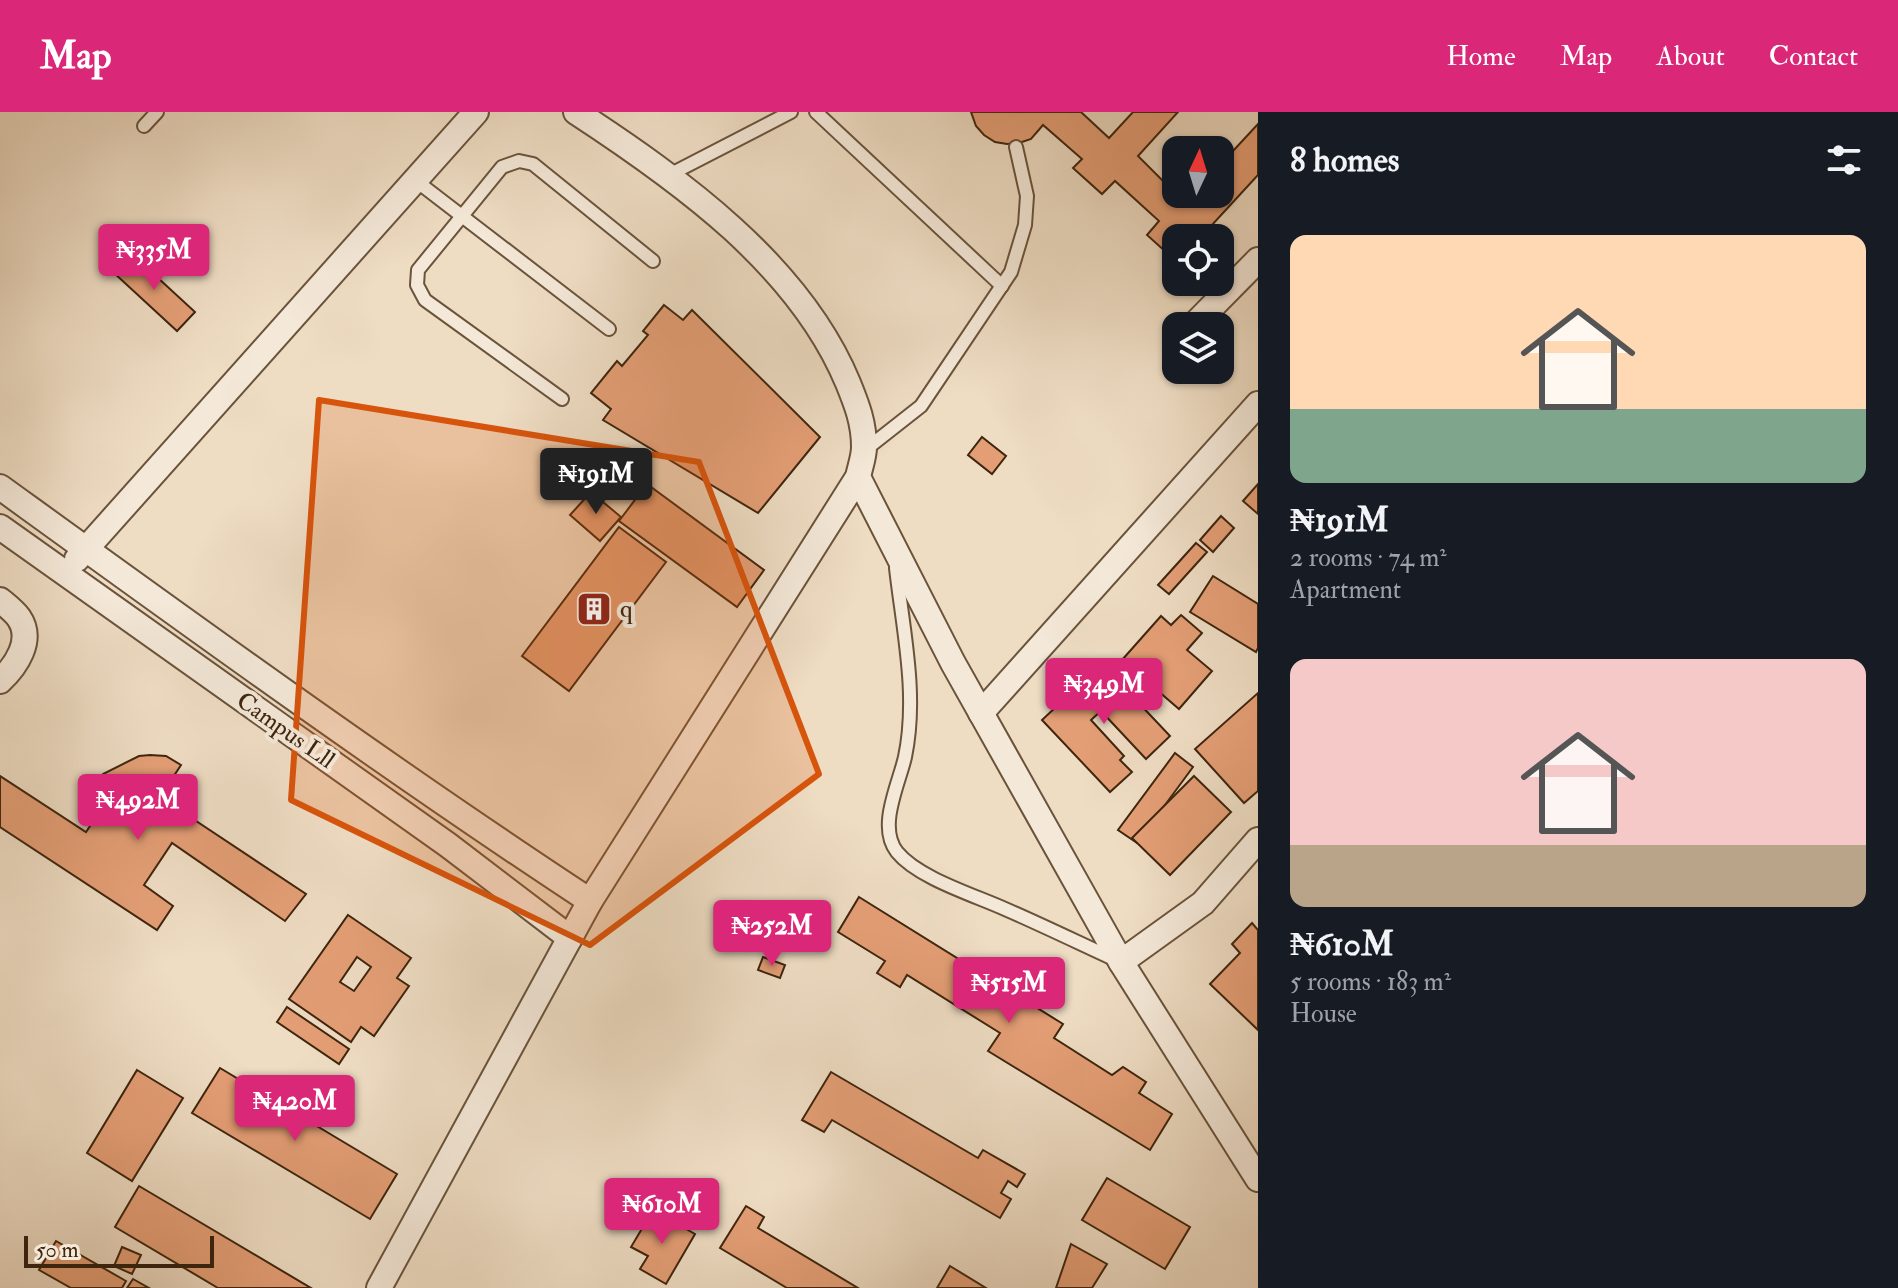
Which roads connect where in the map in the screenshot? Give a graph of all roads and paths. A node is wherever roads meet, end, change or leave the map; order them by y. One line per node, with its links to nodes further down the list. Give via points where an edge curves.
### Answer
1 (157, 112): 6 (lane)
2 (476, 112): 9 (street)
3 (576, 112): 8 (street)
4 (791, 112): 8 (lane)
5 (816, 112): 13 (lane)
6 (144, 126)
7 (1016, 147): 13 (lane, via 1027,196 1025,225)
8 (669, 175): 18 (street, via 795,294 835,351 862,418)
9 (415, 180): 10 (lane); 23 (street)
10 (461, 215): 12 (lane, via 502,167 519,161 533,164); 15 (lane); 16 (lane, via 418,270 417,285 425,300)
11 (1258, 260): 14 (street)
12 (653, 261)
13 (1002, 286): 18 (lane, via 921,406)
14 (1207, 312)
15 (609, 329)
16 (562, 399)
17 (1258, 404): 27 (street)
18 (864, 451): 19 (street)
19 (858, 477): 22 (street); 29 (street)
20 (0, 487): 23 (street)
21 (0, 527): 24 (street, Campus Lll)
22 (894, 549): 27 (street); 31 (lane, via 910,714 891,812 895,850 943,882)
23 (87, 550): 24 (street); 29 (street)
24 (65, 573): 30 (street, Campus Lll)
25 (0, 600): 26 (street, via 18,617 23,633 22,652)
26 (0, 681)
27 (981, 713): 31 (street)
28 (1258, 840): 31 (street, via 1203,903)
29 (590, 901): 30 (street)
30 (570, 938): 33 (street)
31 (1121, 962): 32 (street)
32 (1258, 1179)
33 (379, 1288)

